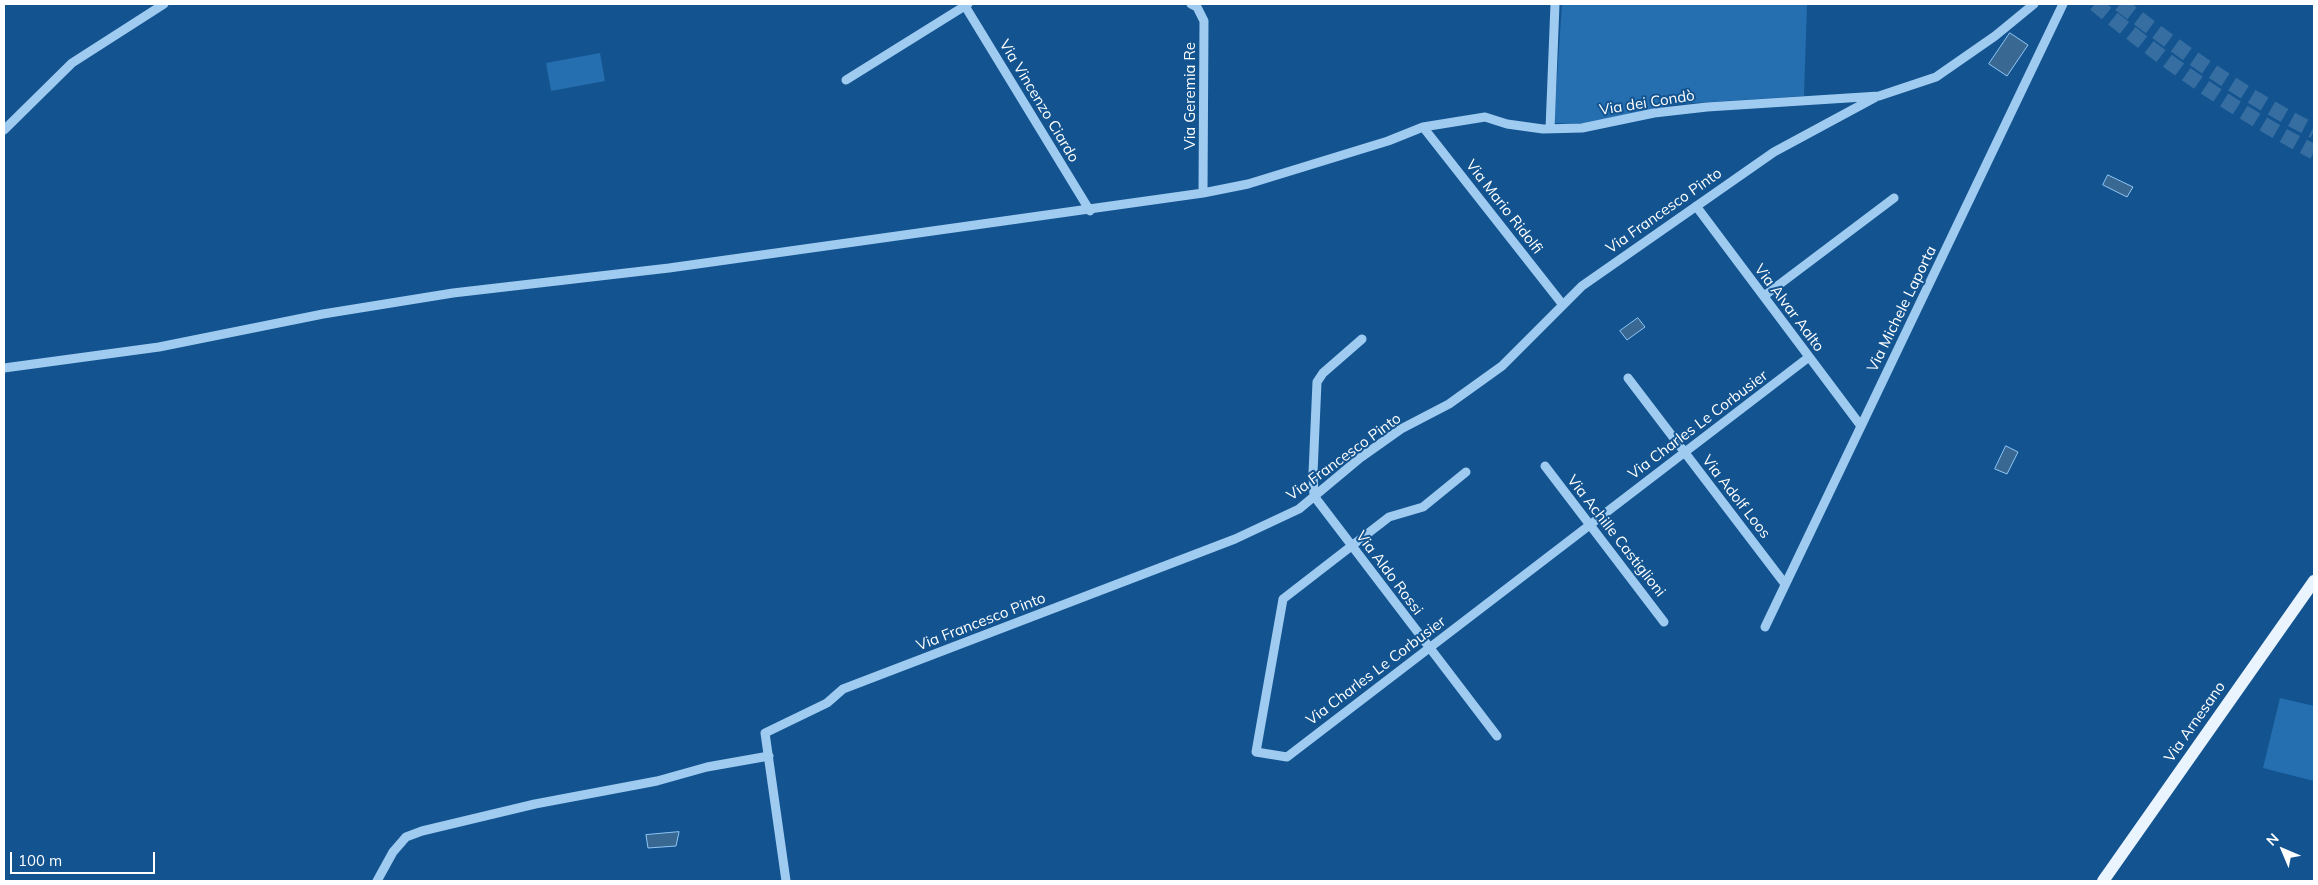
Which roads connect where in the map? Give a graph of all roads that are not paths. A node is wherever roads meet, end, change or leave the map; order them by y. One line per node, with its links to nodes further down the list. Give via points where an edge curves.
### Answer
1 (164, 4): 11 (street, via 72,64)
2 (1191, 4): 12 (street, Via Geremia Re, via 1197,7 1204,21)
3 (1555, 4): 10 (street)
4 (2034, 4): 8 (street, Via dei Condò, via 1936,77)
5 (2063, 4): 22 (street, Via Michele Laporta)
6 (967, 5): 7 (street); 15 (street, Via Vincenzo Ciardo)
7 (846, 80)
8 (1879, 96): 10 (street, Via dei Condò, via 1707,107 1654,113 1582,128); 14 (street, Via Francesco Pinto, via 1774,152)
9 (1423, 127): 10 (street, Via dei Condò, via 1485,116 1507,124); 12 (street, Via dei Condò, via 1248,184); 17 (street, Via Mario Ridolfi)
10 (1550, 129)
11 (4, 130)
12 (1203, 193): 15 (street, Via dei Condò)
13 (1894, 198): 16 (street)
14 (1696, 206): 16 (street, Via Alvar Aalto); 17 (street, Via Francesco Pinto, via 1582,286)
15 (1090, 210): 20 (street, Via dei Condò, via 669,268 453,293 323,314 159,347)
16 (1764, 296): 19 (street, Via Alvar Aalto)
17 (1563, 305): 26 (street, Via Francesco Pinto, via 1502,366 1449,404 1401,429)
18 (1362, 339): 26 (street, via 1323,372 1317,382)
19 (1809, 357): 22 (street, Via Alvar Aalto); 23 (street, Via Charles Le Corbusier)
20 (4, 368)
21 (1628, 378): 23 (street, Via Adolf Loos)
22 (1861, 426): 30 (street, Via Michele Laporta)
23 (1684, 453): 27 (street, Via Charles Le Corbusier); 30 (street, Via Adolf Loos)
24 (1545, 466): 27 (street, Via Achille Castiglioni)
25 (1466, 472): 28 (street, Via Charles Le Corbusier, via 1423,507 1389,517)
26 (1314, 496): 28 (street, Via Aldo Rossi); 35 (street, Via Francesco Pinto, via 1299,509 1236,539 843,689 828,703 765,733)
27 (1590, 525): 31 (street, Via Achille Castiglioni); 33 (street, Via Charles Le Corbusier)
28 (1351, 546): 33 (street, Via Aldo Rossi); 33 (street, Via Charles Le Corbusier, via 1283,599 1256,752 1287,758)
29 (2314, 581): 38 (main road, Via Arnesano)
30 (1785, 584): 32 (street, Via Michele Laporta)
31 (1664, 622)
32 (1765, 627)
33 (1429, 648): 34 (street, Via Aldo Rossi)
34 (1498, 736)
35 (769, 756): 36 (street, via 535,804 422,831 406,837 393,852); 37 (street)
36 (377, 881)
37 (786, 881)
38 (2102, 881)

